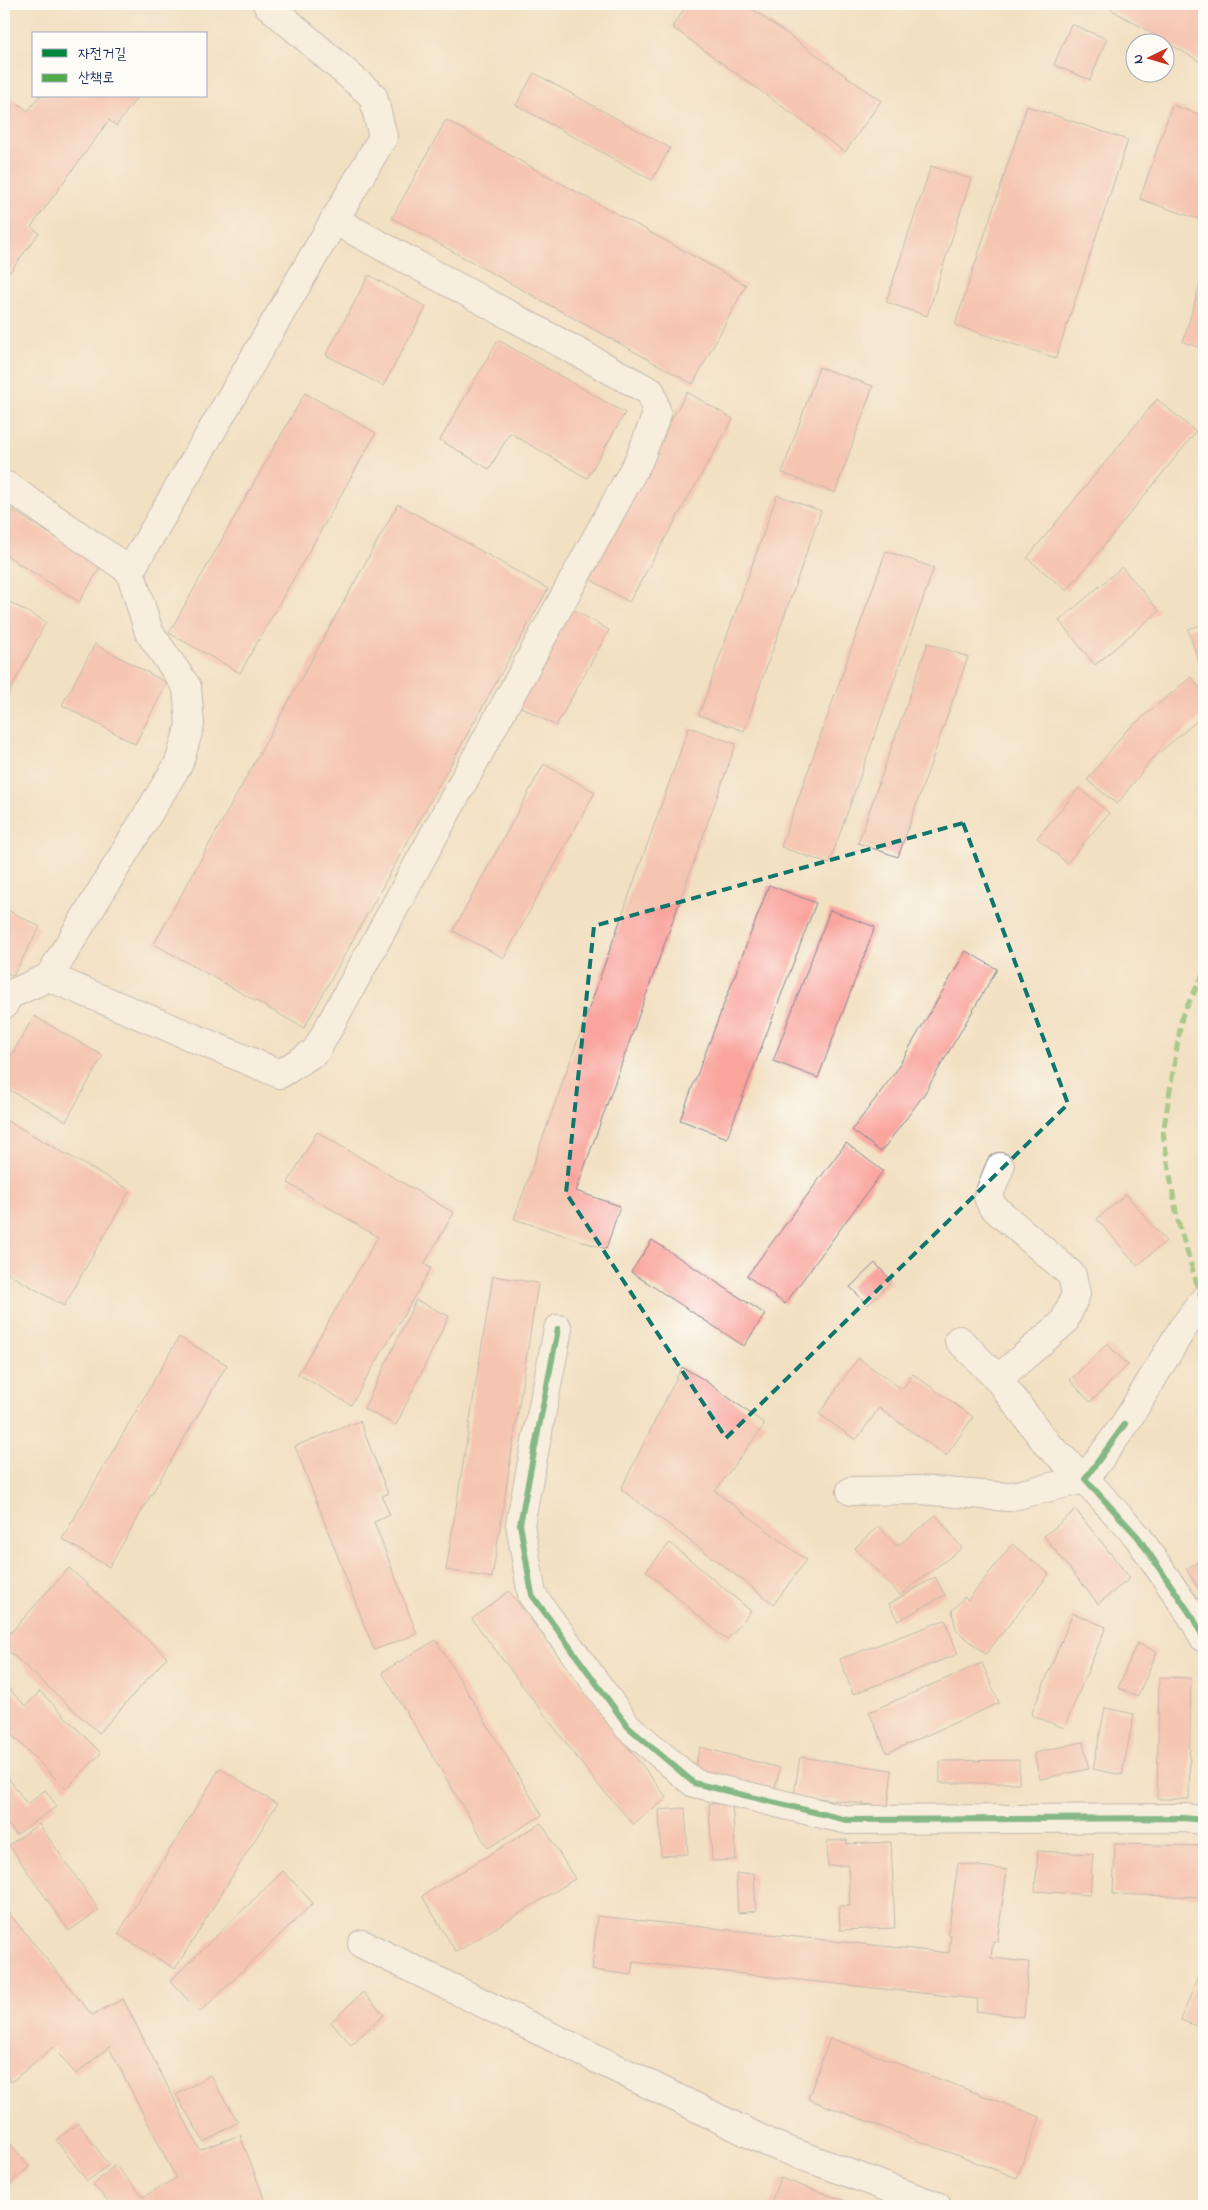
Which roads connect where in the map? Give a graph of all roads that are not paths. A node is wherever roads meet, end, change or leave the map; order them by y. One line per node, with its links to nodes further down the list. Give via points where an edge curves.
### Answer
1 (267, 4): 2 (street, via 374,96 383,137)
2 (334, 220): 4 (street); 5 (street, via 652,392 657,414 639,460 316,1051 280,1074)
3 (7, 486): 4 (street)
4 (130, 571): 5 (street, via 149,632 187,687 190,724 179,763)
5 (49, 977): 6 (street)
6 (6, 997)
7 (1000, 1168): 11 (street, via 988,1197 992,1206 1072,1275 1076,1294 1064,1322)
8 (1204, 1300): 12 (street, via 1182,1329 1125,1424)
9 (558, 1329): 15 (street, via 520,1524 532,1594 628,1727 694,1783 847,1820 1009,1817)
10 (960, 1340): 11 (street)
11 (998, 1379): 12 (street, via 1047,1444)
12 (1085, 1479): 13 (street, via 1008,1497 920,1490); 14 (street, via 1138,1537)
13 (851, 1491)
14 (1204, 1638)
15 (1204, 1820)
16 (362, 1944): 17 (street, via 772,2144)
17 (936, 2206)

